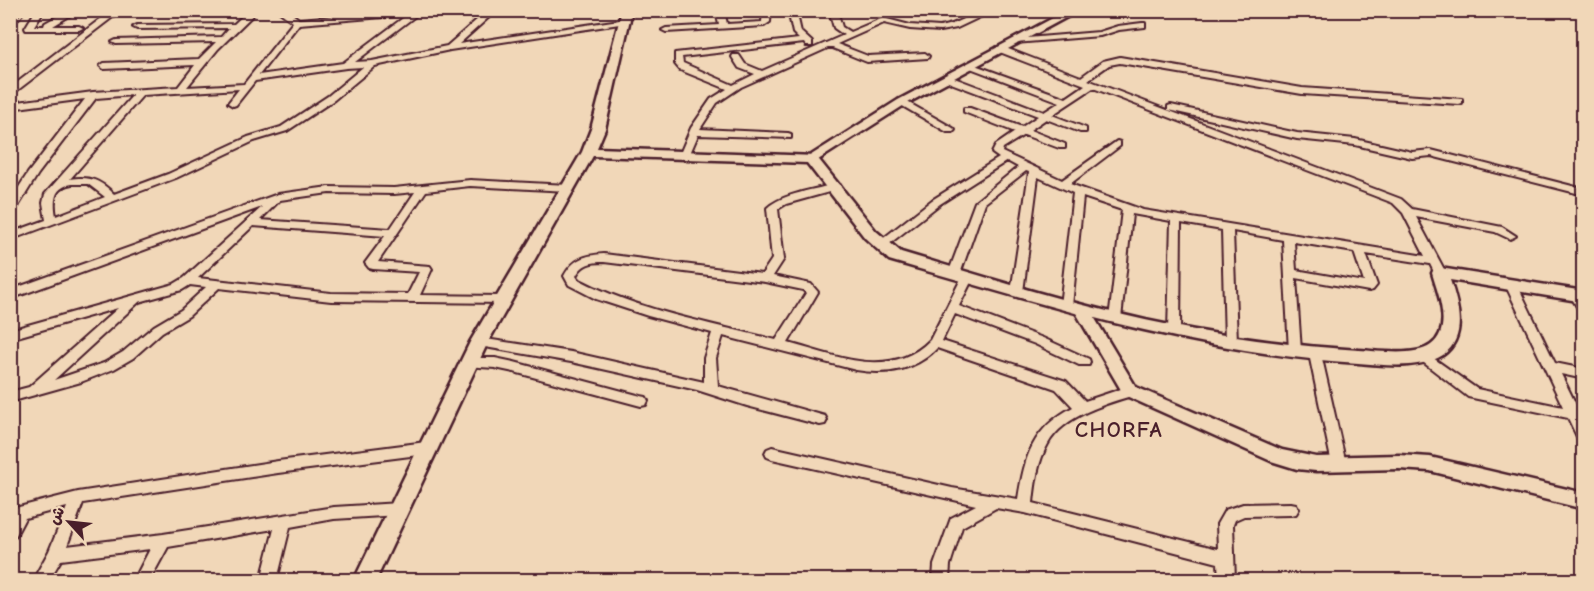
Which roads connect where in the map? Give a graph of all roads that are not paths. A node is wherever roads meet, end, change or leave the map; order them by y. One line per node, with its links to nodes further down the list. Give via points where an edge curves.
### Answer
1 (40, 10): 27 (street, via 28,26)
2 (75, 10): 27 (street)
3 (118, 10): 53 (street)
4 (254, 10): 23 (street)
5 (281, 10): 22 (street)
6 (318, 10): 21 (street)
7 (443, 10): 16 (street)
8 (493, 10): 36 (street)
9 (720, 10): 26 (street)
10 (767, 10): 26 (street, via 764,24)
11 (792, 10): 32 (street, via 797,33)
12 (833, 10): 30 (street, via 838,28)
13 (991, 10): 20 (street, via 940,28 910,27)
14 (1076, 10): 33 (street)
15 (387, 13): 16 (street); 18 (street)
16 (415, 13): 43 (street)
17 (875, 13): 20 (street)
18 (349, 14): 21 (street)
19 (627, 16): 36 (street); 70 (main road)
20 (883, 20): 30 (street)
21 (309, 21): 22 (street)
22 (297, 22): 48 (street)
23 (235, 26): 25 (street); 31 (street)
24 (1142, 26): 33 (street, via 1100,34)
25 (137, 27)
26 (723, 27): 29 (street)
27 (41, 28): 28 (street)
28 (79, 28)
29 (666, 30)
30 (850, 35): 35 (street)
31 (223, 39): 34 (street); 41 (street)
32 (804, 41): 38 (street); 50 (street, via 678,55 683,68)
33 (1015, 41): 37 (street)
34 (116, 42)
35 (830, 44): 38 (street); 39 (street, via 867,59)
36 (450, 48): 42 (street)
37 (1000, 49): 45 (street); 49 (street)
38 (818, 50): 46 (street)
39 (925, 56)
40 (736, 57): 46 (street, via 742,66)
41 (200, 62): 44 (street); 51 (street)
42 (372, 64): 43 (street); 83 (street, via 296,122)
43 (346, 65): 48 (street)
44 (104, 66)
45 (969, 66): 47 (street); 55 (street)
46 (762, 74): 50 (street)
47 (946, 78): 57 (street); 62 (street)
48 (250, 82): 51 (street); 58 (street)
49 (1087, 82): 55 (street); 56 (street, via 1106,63 1120,60 1302,92); 59 (street)
50 (732, 88): 65 (street, via 714,101)
51 (180, 89): 52 (street)
52 (141, 92): 54 (street); 75 (street)
53 (10, 93)
54 (93, 95): 60 (street); 85 (street, via 33,173)
55 (1066, 101): 62 (street)
56 (1459, 101)
57 (902, 102): 63 (street); 73 (street)
58 (233, 103)
59 (1143, 104): 81 (street, via 1298,136 1355,142 1412,155 1431,153); 86 (street, via 1386,196)
60 (10, 106)
61 (967, 110): 66 (street)
62 (1044, 116): 64 (street); 66 (street)
63 (950, 130)
64 (1083, 130)
65 (694, 132): 67 (street); 71 (street)
66 (1022, 132): 69 (street); 72 (street, via 997,150)
67 (788, 136)
68 (1117, 144): 76 (street)
69 (1062, 146)
70 (589, 152): 71 (main road); 79 (main road)
71 (684, 156): 73 (main road)
72 (1005, 158): 74 (street); 95 (street, via 936,202)
73 (811, 159): 77 (main road)
74 (1029, 169): 76 (street); 99 (street, via 980,202); 104 (street)
75 (62, 183): 83 (street, via 97,182); 88 (street, via 48,200)
76 (1062, 184): 80 (street)
77 (836, 187): 95 (main road); 100 (street, via 772,208 778,259)
78 (423, 188): 79 (street, via 470,183); 82 (street, via 329,190); 91 (street)
79 (568, 188): 108 (main road)
80 (1078, 192): 84 (street); 111 (street)
81 (1584, 192)
82 (278, 196): 89 (street); 105 (street)
83 (113, 199): 88 (street)
84 (1127, 209): 87 (street); 112 (street)
85 (10, 211)
86 (1408, 212): 92 (street, via 1497,229); 97 (street)
87 (1176, 220): 90 (street); 114 (street)
88 (52, 221): 93 (street)
89 (252, 223): 91 (street); 101 (street)
90 (1227, 228): 94 (street); 117 (street)
91 (393, 233): 107 (street, via 371,263 426,269)
92 (1510, 236)
93 (10, 237)
94 (1288, 238): 96 (street); 98 (street)
95 (880, 246): 99 (main road, via 911,263)
96 (1359, 249): 97 (street); 98 (street, via 1369,287)
97 (1436, 267): 103 (main road); 122 (main road, via 1452,309 1448,339 1436,351)
98 (1290, 273): 120 (street)
99 (961, 276): 104 (main road); 110 (street)
100 (765, 278): 113 (street, via 604,258 578,263 570,276 573,282 600,296); 119 (street, via 807,287 812,292)
101 (188, 282): 102 (street); 106 (street)
102 (218, 284): 107 (street, via 331,297); 128 (street, via 119,360 76,379)
103 (1511, 284): 109 (main road); 125 (street)
104 (1017, 292): 111 (main road)
105 (10, 295)
106 (137, 299): 115 (street); 128 (street)
107 (412, 299): 108 (street)
108 (502, 300): 116 (main road)
109 (1581, 300)
110 (952, 308): 118 (street); 123 (street)
111 (1075, 308): 112 (main road); 129 (street, via 1123,373)
112 (1115, 319): 114 (main road)
113 (719, 330): 119 (street); 127 (street, via 710,358)
114 (1174, 331): 117 (main road)
115 (10, 335)
116 (479, 342): 124 (main road); 127 (street, via 571,357)
117 (1231, 342): 120 (main road)
118 (935, 343): 119 (street, via 917,358 888,368 856,365); 132 (street, via 1061,385)
119 (780, 345)
120 (1295, 351): 121 (main road)
121 (1314, 354): 122 (main road, via 1397,359); 138 (street)
122 (1421, 356): 133 (street, via 1473,393)
123 (1084, 362)
124 (469, 363): 131 (street, via 514,367); 136 (main road)
125 (1550, 367): 126 (street); 133 (street)
126 (1584, 374)
127 (711, 389): 134 (street)
128 (33, 391): 130 (street)
129 (1130, 391): 132 (street); 138 (street, via 1277,456)
130 (10, 397)
131 (641, 401)
132 (1084, 409): 142 (street, via 1047,434 1034,461)
133 (1575, 412): 135 (street)
134 (820, 420)
135 (1584, 437)
136 (426, 448): 139 (street); 143 (main road)
137 (772, 453): 141 (street)
138 (1339, 464): 140 (street, via 1430,464)
139 (78, 498): 145 (street); 149 (street)
140 (1584, 501)
141 (994, 502): 142 (street); 155 (street, via 956,523)
142 (1025, 507): 150 (street)
143 (399, 509): 146 (street); 154 (main road)
144 (1291, 509): 150 (street, via 1243,510 1230,515 1225,524)
145 (15, 514): 147 (street)
146 (284, 520): 148 (street); 153 (street)
147 (10, 532)
148 (163, 541): 149 (street); 152 (street)
149 (56, 554): 151 (street)
150 (1225, 558): 156 (street)
151 (41, 580)
152 (142, 580)
153 (269, 580)
154 (365, 580)
155 (941, 580)
156 (1227, 580)

